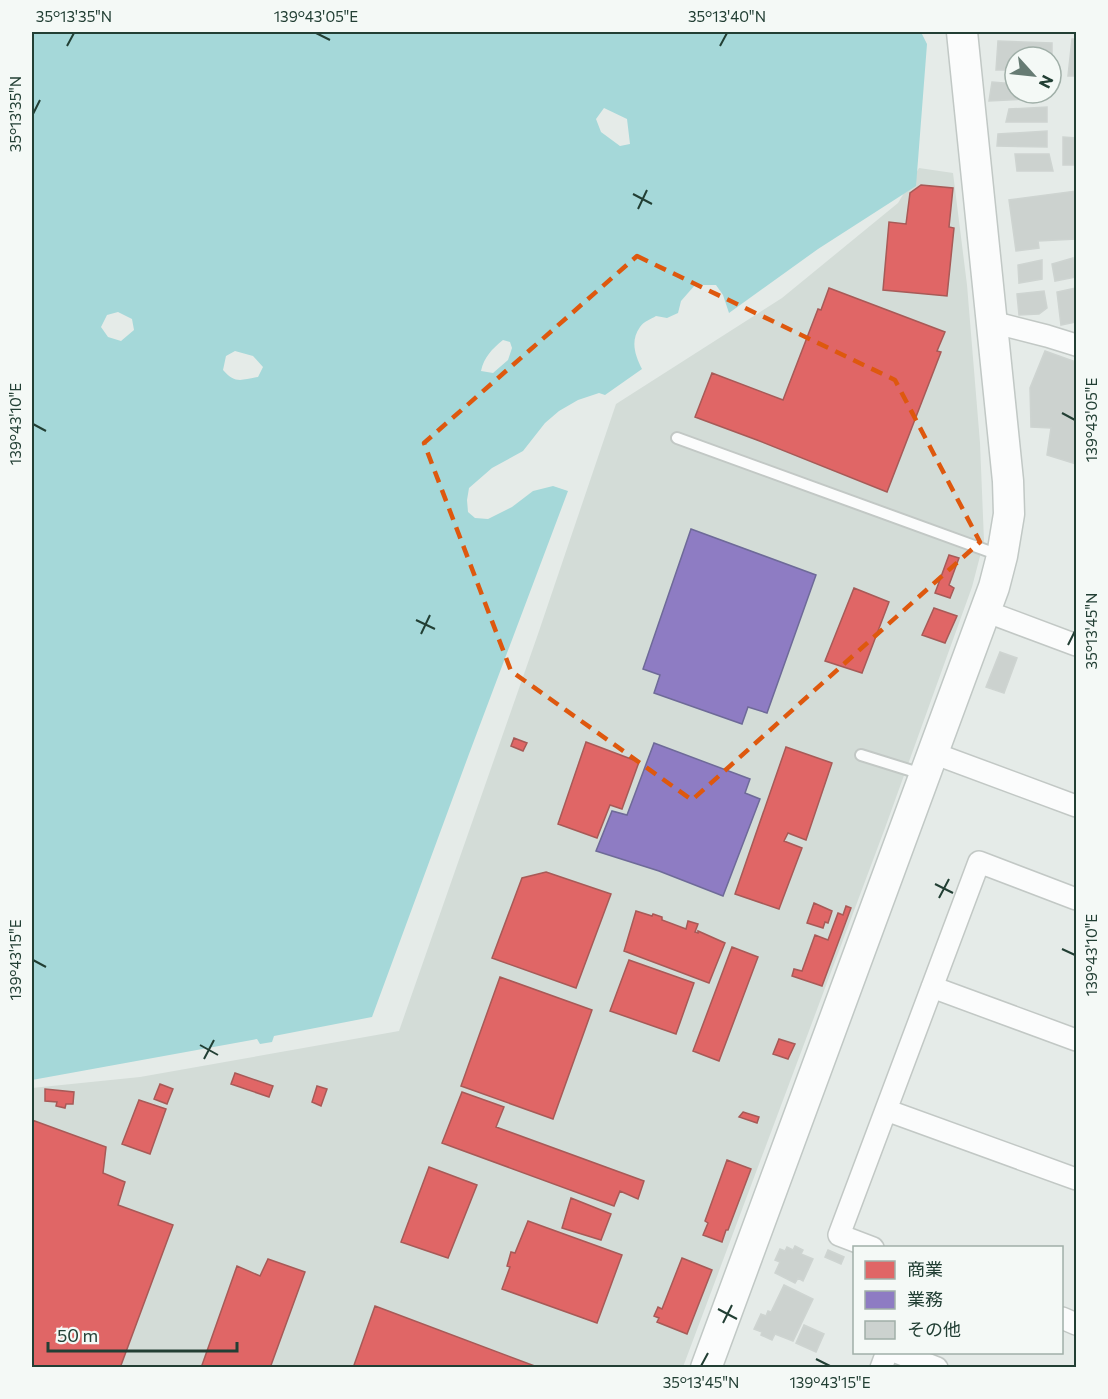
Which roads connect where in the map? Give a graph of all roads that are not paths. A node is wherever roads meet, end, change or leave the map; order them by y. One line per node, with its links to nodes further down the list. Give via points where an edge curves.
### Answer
1 (962, 32): 2 (street)
2 (993, 322): 3 (street); 5 (street, via 1008,481 1009,514)
3 (1077, 345)
4 (677, 438): 5 (lane)
5 (1002, 556): 6 (street)
6 (986, 611): 7 (street); 9 (street)
7 (1077, 645)
8 (861, 755): 9 (lane)
9 (929, 764): 10 (street); 21 (street)
10 (1077, 806)
11 (1077, 899): 12 (street, via 979,862)
12 (932, 987): 13 (street); 14 (street)
13 (1077, 1040)
14 (886, 1110): 15 (street); 16 (street, via 839,1235)
15 (1077, 1179)
16 (868, 1246)
17 (1063, 1318): 18 (street)
18 (1077, 1324)
19 (887, 1354): 22 (street)
20 (899, 1354): 23 (street)
21 (706, 1368)
22 (881, 1368)
23 (937, 1368)

